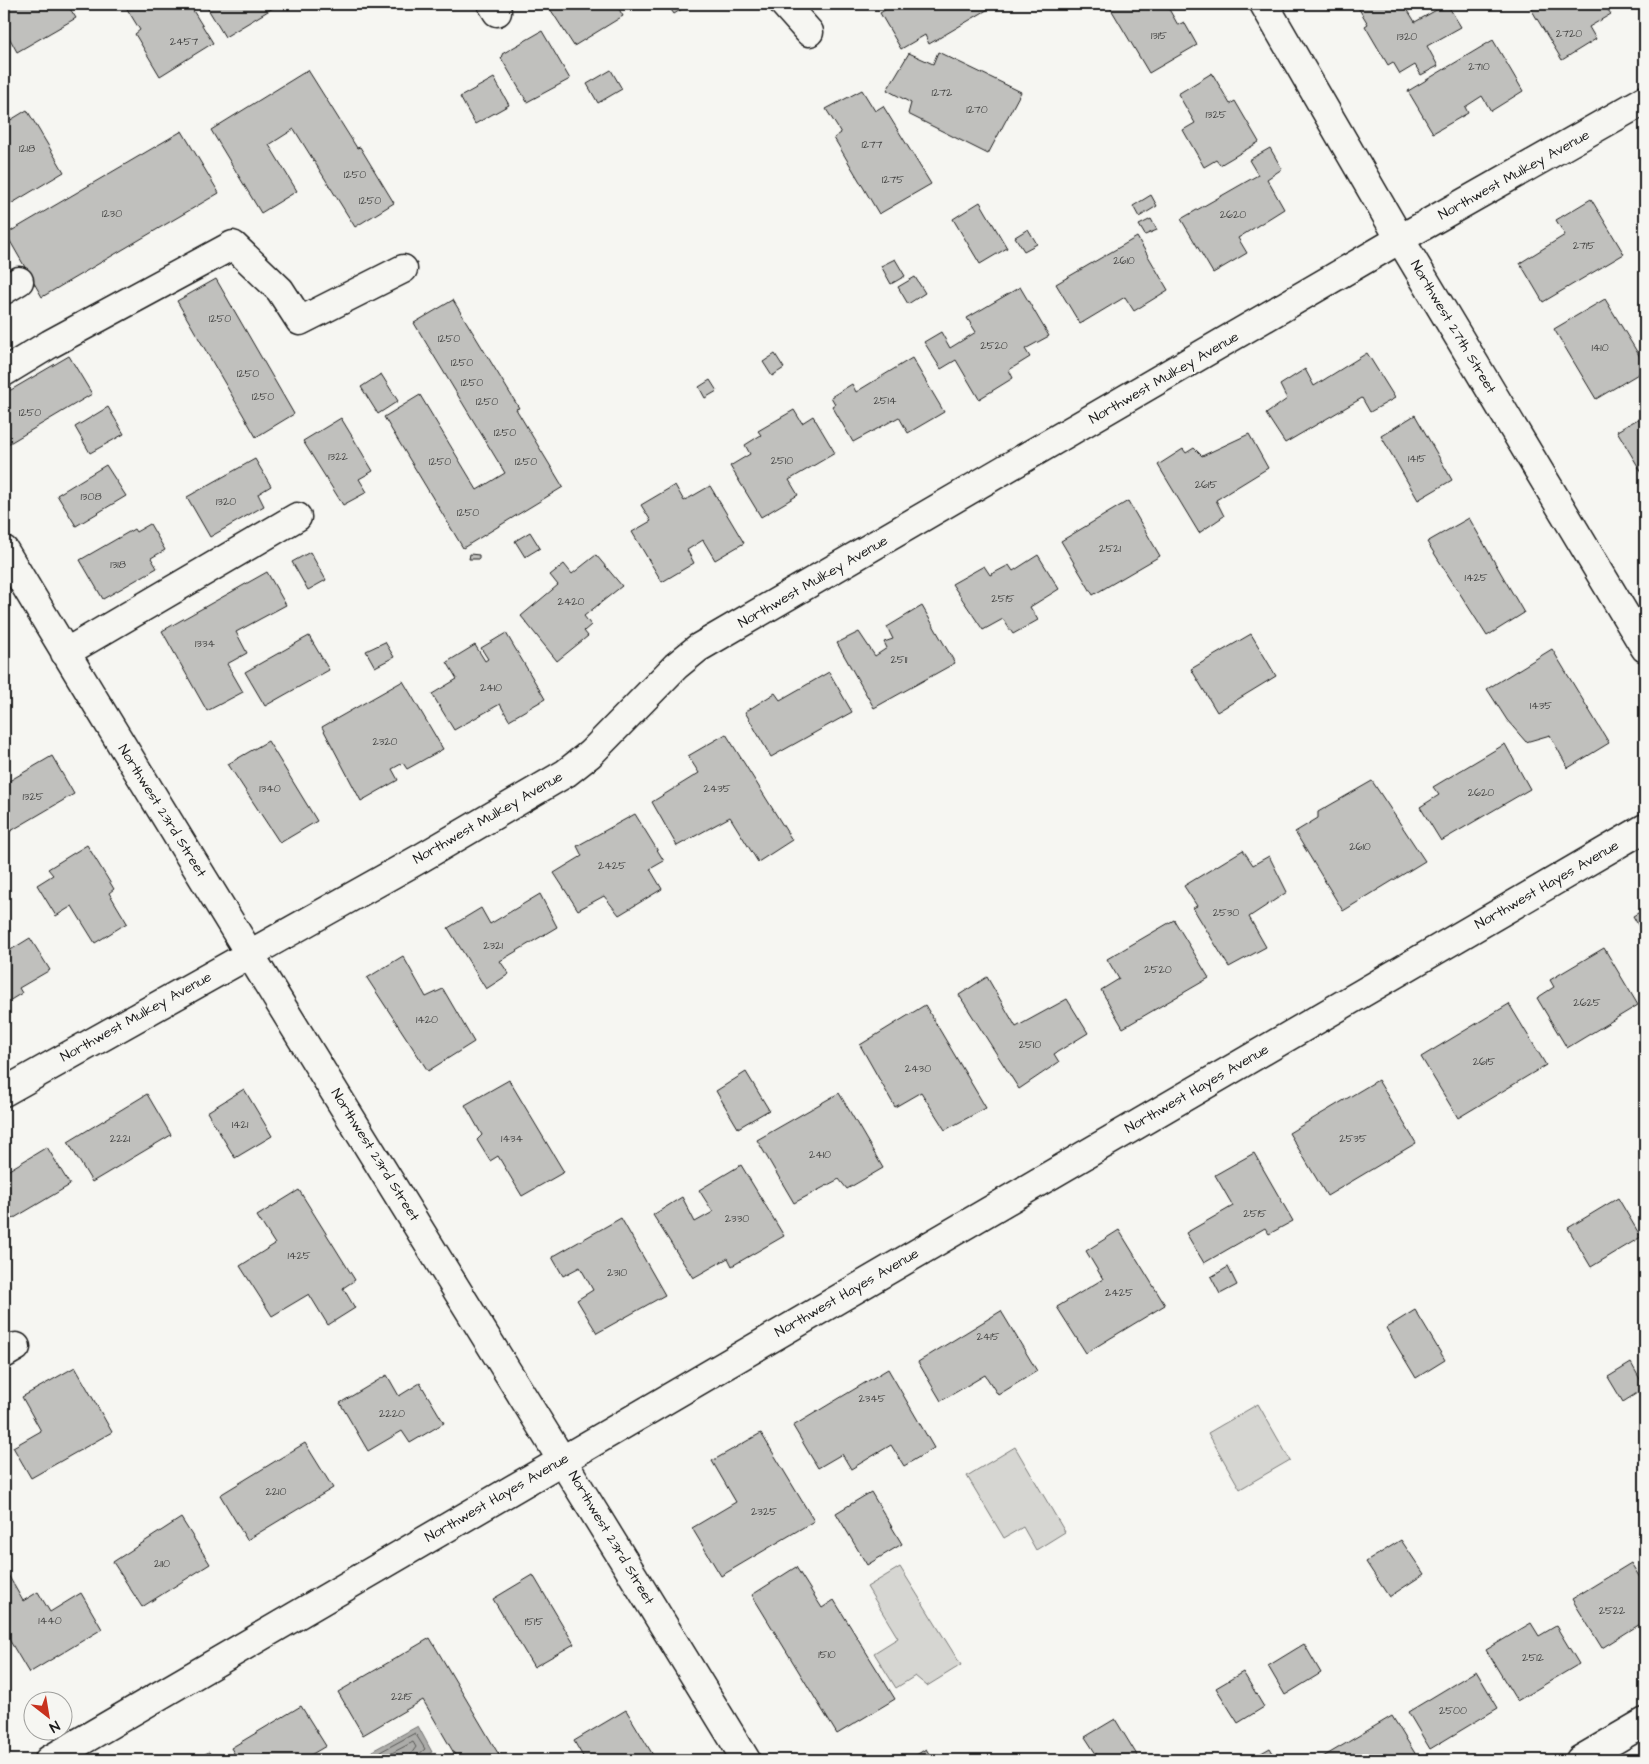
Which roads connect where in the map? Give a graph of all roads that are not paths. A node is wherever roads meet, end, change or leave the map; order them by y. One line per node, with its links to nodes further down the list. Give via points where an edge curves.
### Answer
1 (784, 4): 3 (street)
2 (1264, 4): 5 (street, Northwest 27th Street)
3 (809, 32)
4 (1645, 100): 5 (street, Northwest Mulkey Avenue)
5 (1400, 239): 10 (street, Northwest 27th Street); 13 (street, Northwest Mulkey Avenue, via 698,648 676,666 590,754 566,773)
6 (404, 269): 7 (street, via 300,321 280,290 234,245)
7 (4, 372)
8 (297, 517): 11 (street)
9 (4, 550): 11 (street, Northwest 23rd Street)
10 (1645, 648)
11 (65, 652): 13 (street, Northwest 23rd Street)
12 (1645, 828): 15 (street, Northwest Hayes Avenue)
13 (250, 953): 14 (street, Northwest Mulkey Avenue); 15 (street, Northwest 23rd Street)
14 (4, 1092)
15 (563, 1459): 17 (street, Northwest Hayes Avenue); 18 (street, Northwest 23rd Street)
16 (1645, 1722): 19 (street)
17 (49, 1760)
18 (746, 1760)
19 (1580, 1760)

